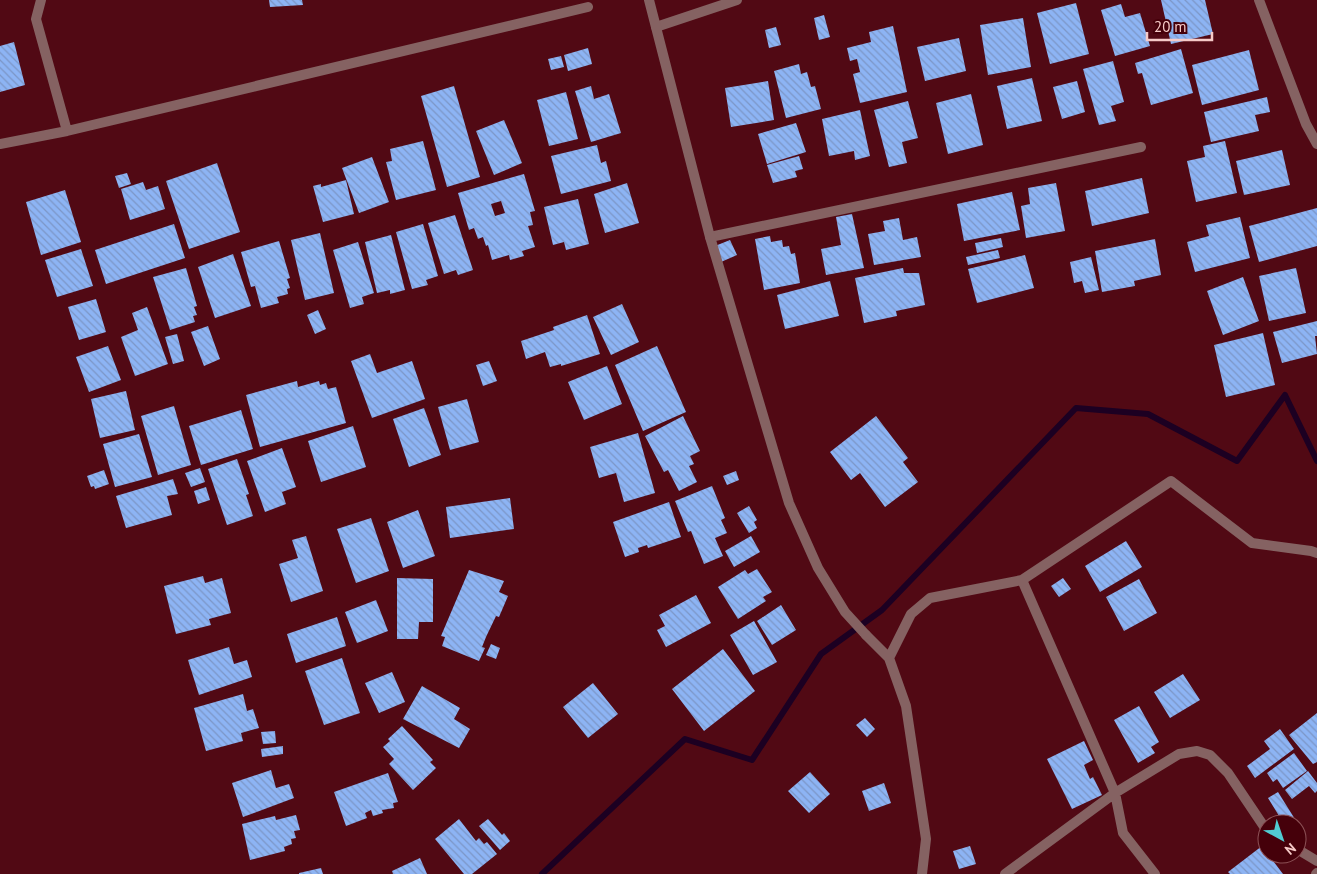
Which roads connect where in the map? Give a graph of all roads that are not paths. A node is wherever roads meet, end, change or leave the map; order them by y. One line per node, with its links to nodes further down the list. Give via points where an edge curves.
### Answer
1 (41, 0): 7 (street, via 36,19)
2 (649, 0): 6 (street)
3 (737, 0): 6 (street)
4 (1259, 0): 9 (street, via 1306,124)
5 (588, 8): 7 (street)
6 (656, 27): 11 (street)
7 (67, 131): 8 (street)
8 (0, 144)
9 (1317, 144)
10 (1141, 147): 11 (street)
11 (710, 237): 14 (street, via 788,503 818,568 845,612)
12 (1317, 553): 13 (street, via 1252,543 1171,481)
13 (1022, 580): 14 (street, via 930,598 911,614); 15 (street)
14 (889, 658): 17 (street, via 907,716 926,839)
15 (1115, 793): 16 (street, via 1179,754 1197,751 1210,755 1228,773); 18 (street); 19 (street, via 1123,833)
16 (1257, 816)
17 (922, 874)
18 (1005, 874)
19 (1155, 874)

